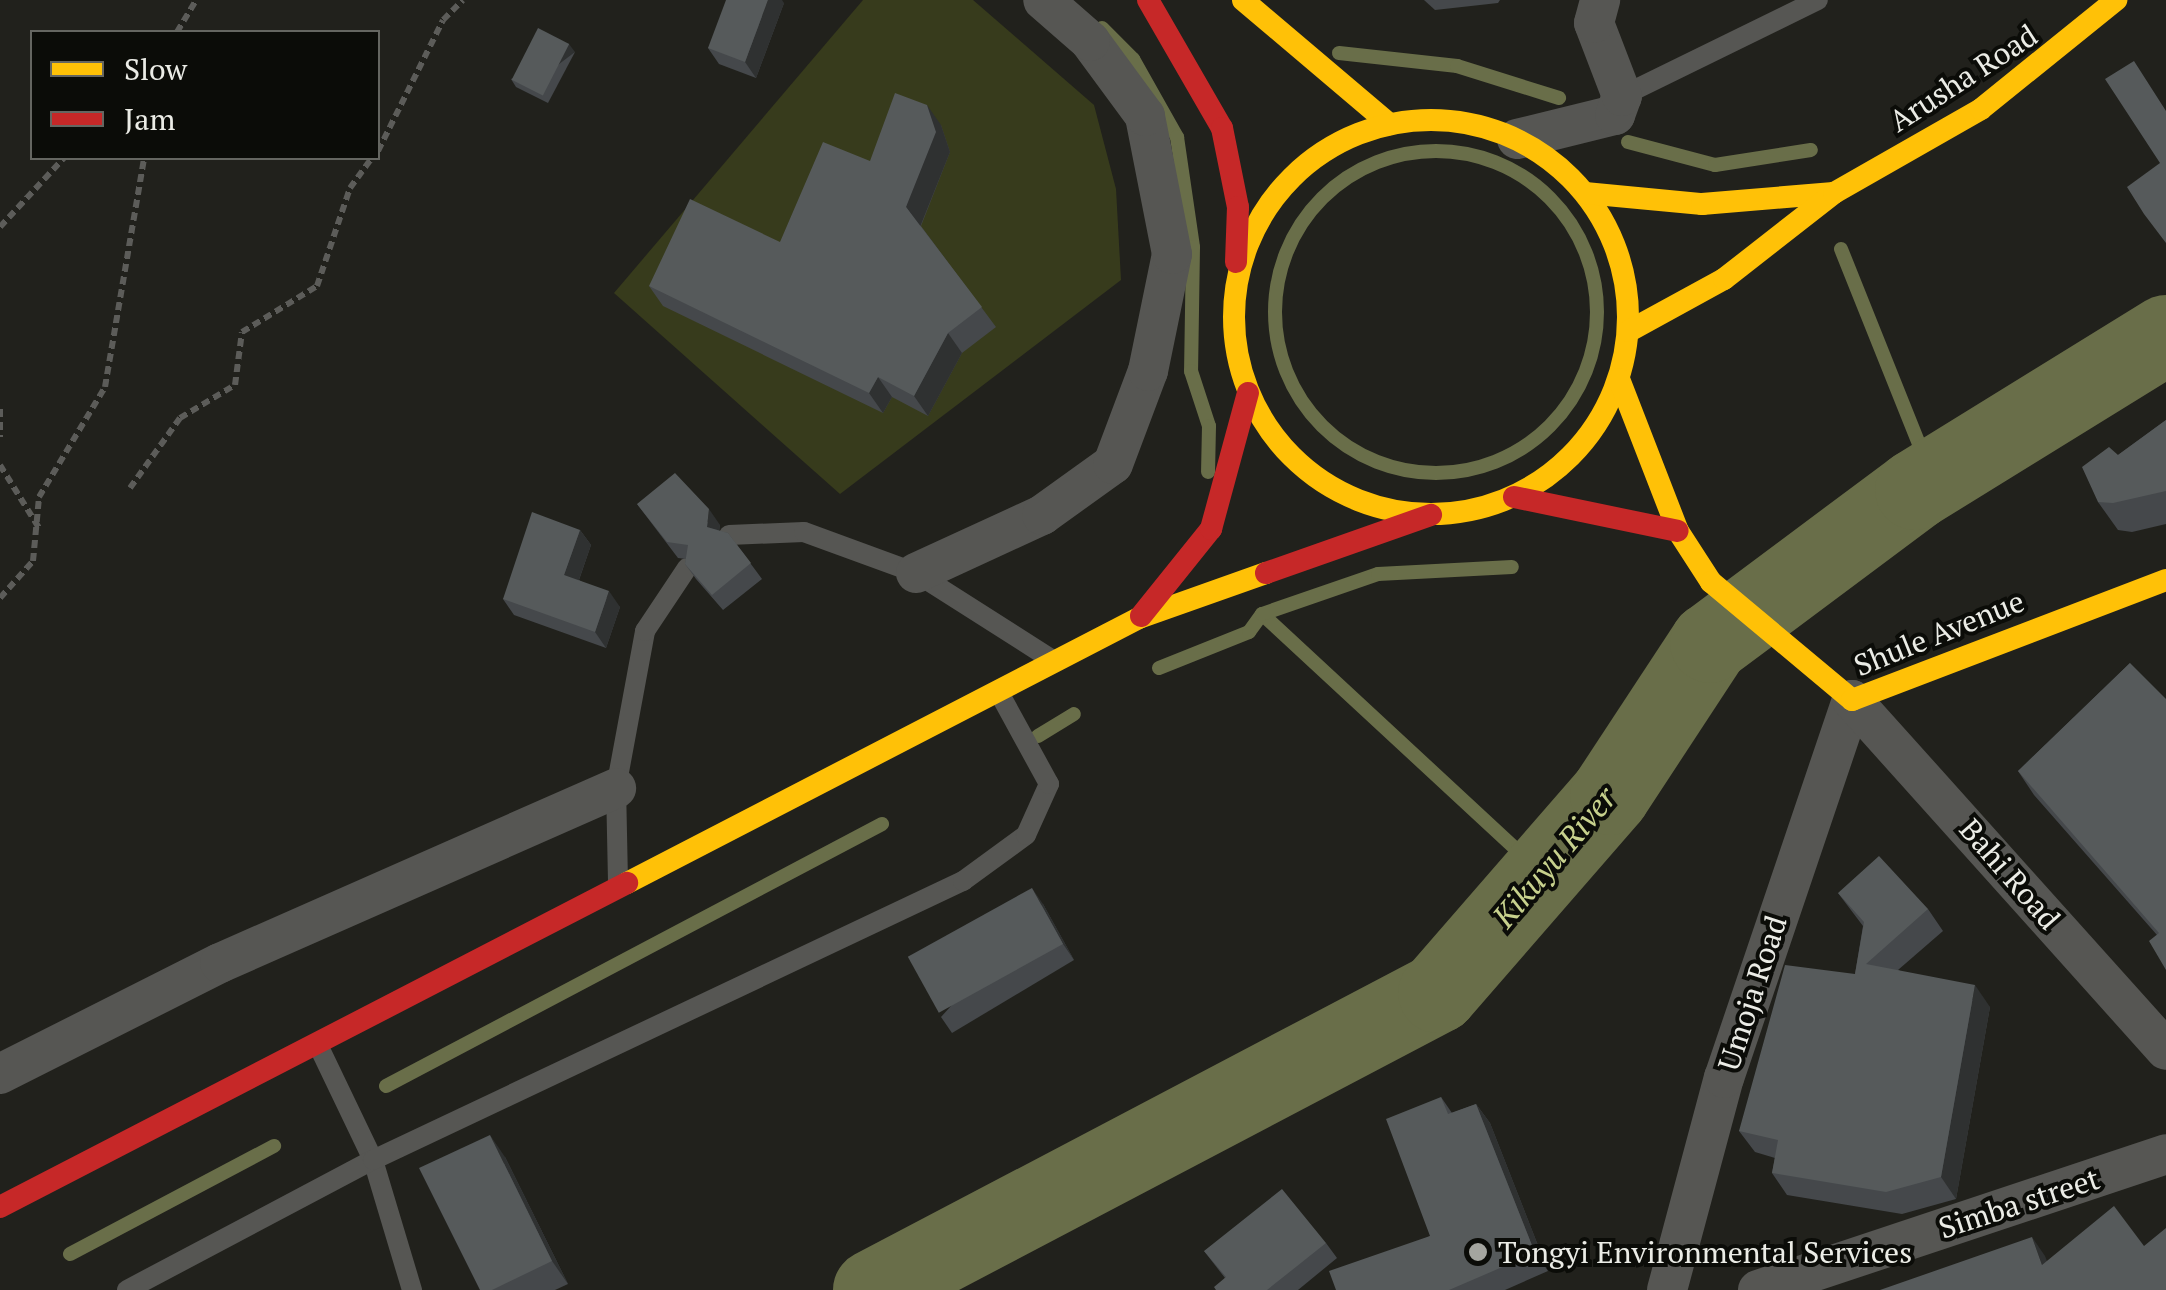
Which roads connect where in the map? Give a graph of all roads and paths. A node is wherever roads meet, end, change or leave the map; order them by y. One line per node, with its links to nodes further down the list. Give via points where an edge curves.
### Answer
1 (196, 0): 9 (path)
2 (462, 0): 13 (path, via 443,20 408,106)
3 (1043, 0): 34 (street, via 1090,41 1145,116 1172,254 1148,371 1113,464 1042,515)
4 (1148, 0): 20 (main road, via 1222,128 1238,208)
5 (1243, 0): 11 (main road)
6 (1600, 0): 10 (street, via 1594,23)
7 (1818, 0): 10 (lane)
8 (2116, 0): 18 (main road, Arusha Road, via 1981,109)
9 (178, 30)
10 (1622, 96): 12 (street, via 1615,116)
11 (1389, 124): 12 (main road, via 1430,120); 20 (main road, via 1301,168 1268,204)
12 (1516, 139): 17 (main road)
13 (380, 149)
14 (62, 160): 19 (path)
15 (144, 160): 30 (path, via 106,387 46,482)
16 (371, 160): 27 (path, via 350,188 316,286 242,332 235,385 180,418)
17 (1586, 193): 18 (main road, via 1702,204); 21 (main road, via 1626,282)
18 (1834, 193): 21 (main road, Arusha Road, via 1724,279)
19 (0, 227)
20 (1234, 290): 23 (main road)
21 (1629, 332): 22 (main road)
22 (1620, 380): 28 (main road, via 1572,455); 31 (main road, Shule Avenue)
23 (1248, 393): 29 (main road, via 1278,442 1322,481 1374,506); 37 (main road, via 1232,477 1211,529)
24 (0, 409): 25 (path)
25 (0, 437)
26 (0, 465): 30 (path)
27 (130, 488)
28 (1514, 496): 29 (main road); 31 (main road)
29 (1432, 514): 37 (main road)
30 (40, 530): 36 (path, via 22,581)
31 (1678, 531): 40 (main road, Shule Avenue, via 1711,582 1795,660)
32 (729, 535): 34 (lane, via 804,532)
33 (686, 568): 41 (lane, via 645,631)
34 (916, 573): 38 (lane)
35 (2166, 580): 40 (main road, Shule Avenue, via 1880,682)
36 (0, 598)
37 (1139, 618): 38 (main road)
38 (1052, 660): 39 (main road)
39 (996, 688): 42 (main road); 47 (lane, via 1050,784 1026,835 963,881)
40 (1852, 700): 44 (street, Bahi Road); 51 (street, Umoja Road, via 1765,947)
41 (616, 788): 42 (lane); 45 (street, via 220,962)
42 (618, 885): 43 (main road)
43 (317, 1043): 47 (lane); 48 (main road)
44 (2166, 1050)
45 (0, 1074)
46 (2166, 1154): 52 (street, Simba street)
47 (373, 1160): 49 (lane); 50 (lane)
48 (0, 1207)
49 (126, 1290)
50 (412, 1290)
51 (1667, 1290)
52 (1758, 1290)

